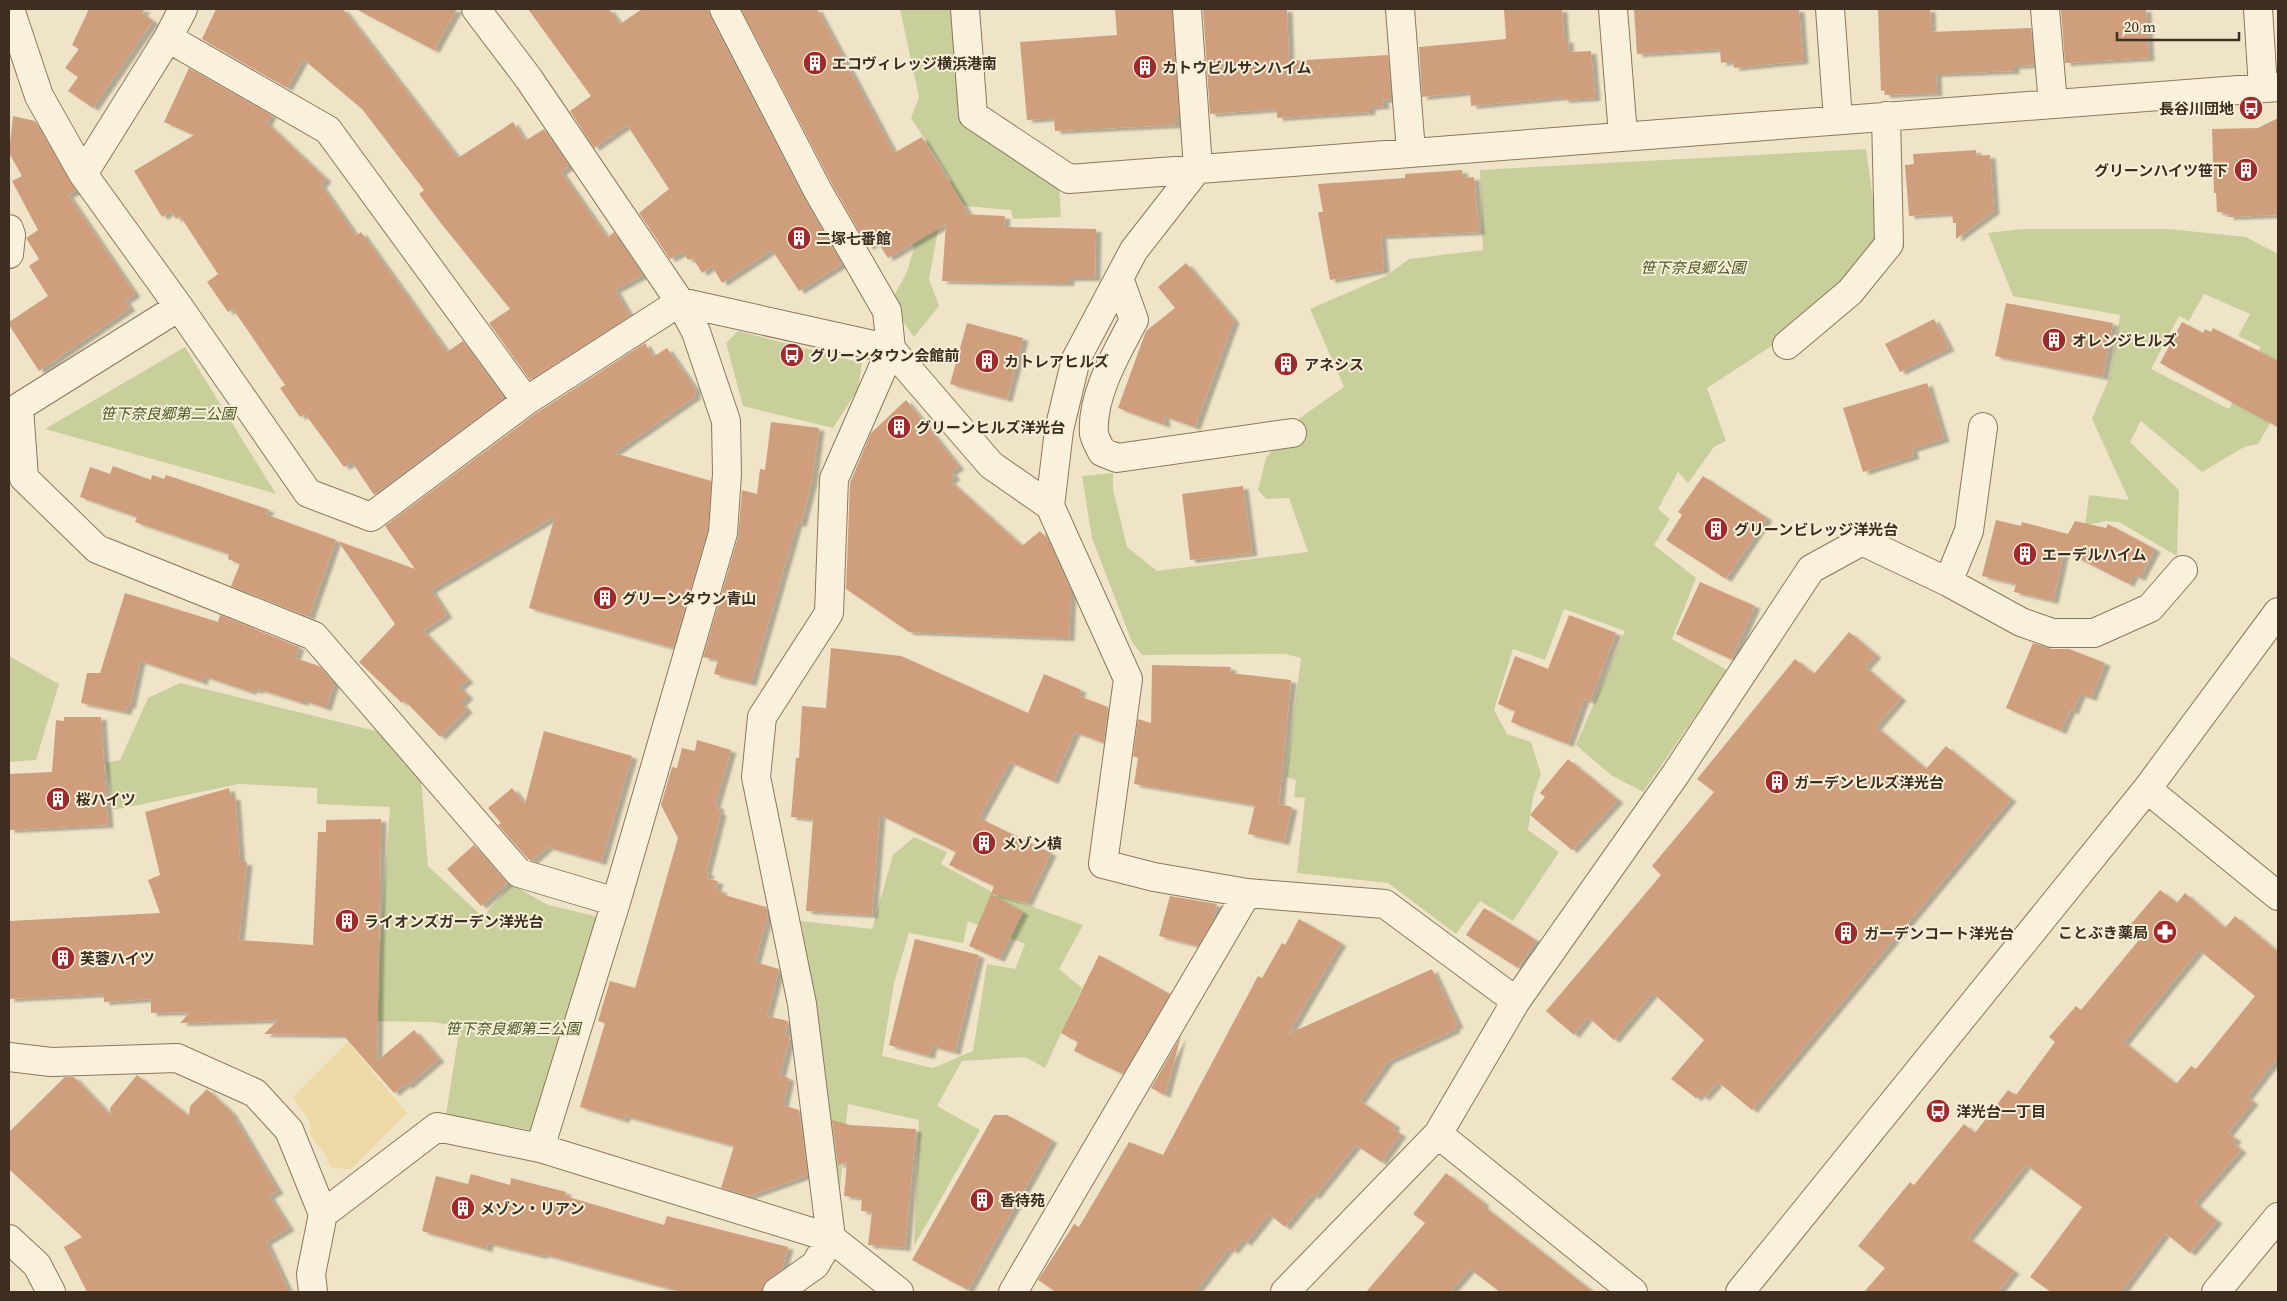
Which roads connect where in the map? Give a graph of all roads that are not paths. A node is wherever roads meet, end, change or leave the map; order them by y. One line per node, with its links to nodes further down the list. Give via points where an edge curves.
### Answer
1 (10, 9): 20 (street, via 39,96)
2 (183, 9): 12 (street)
3 (476, 9): 24 (street, via 530,79)
4 (724, 9): 27 (street, via 818,191 887,311)
5 (965, 9): 19 (street, via 972,115 1069,179)
6 (1187, 9): 19 (street)
7 (1400, 9): 18 (street)
8 (1613, 9): 17 (street)
9 (1830, 9): 16 (street)
10 (2045, 9): 14 (street)
11 (2258, 9): 13 (street)
12 (168, 38): 20 (street); 28 (street, via 328,130)
13 (2271, 87): 14 (street)
14 (2053, 104): 15 (street)
15 (1886, 116): 16 (street); 26 (street, via 1889,244 1850,292)
16 (1838, 120): 17 (street)
17 (1623, 136): 18 (street)
18 (1411, 152): 19 (street)
19 (1198, 168): 23 (street, via 1134,250)
20 (83, 174): 25 (street)
21 (9, 229): 22 (street)
22 (9, 254)
23 (1119, 278): 30 (street, via 1134,320 1108,371 1098,401 1094,434 1102,452 1117,458); 31 (street, via 1076,360 1059,430)
24 (680, 302): 27 (street); 28 (street); 38 (street, via 696,332 726,421 723,533)
25 (179, 307): 28 (street, via 308,493 371,517); 38 (street, via 19,407 24,478 97,550 314,636 519,873)
26 (1787, 345)
27 (891, 350): 31 (street, via 991,465); 45 (street, via 834,479 829,613 762,716 756,777 802,1004)
28 (526, 402)
29 (1983, 427): 33 (street, via 1969,531)
30 (1292, 432)
31 (1050, 506): 36 (street, via 1128,679 1103,864 1154,878)
32 (2183, 570): 33 (street, via 2150,608 2094,632 2052,633 2021,622)
33 (1948, 582): 39 (street, via 1862,541 1811,568 1675,775)
34 (2278, 612): 35 (street)
35 (2147, 789): 37 (street); 54 (street)
36 (1248, 893): 39 (street, via 1385,904); 51 (street)
37 (2278, 896)
38 (616, 902): 42 (street)
39 (1516, 1001): 41 (street)
40 (9, 1057): 43 (street, via 51,1062 177,1058 255,1093 289,1130)
41 (1438, 1134): 52 (street); 53 (street)
42 (540, 1148): 43 (street, via 437,1127); 45 (street)
43 (323, 1214): 48 (street, via 311,1274)
44 (2278, 1217): 55 (street)
45 (831, 1238): 49 (street, via 815,1265); 50 (street)
46 (9, 1239): 47 (street, via 37,1265)
47 (51, 1292)
48 (313, 1292)
49 (778, 1292)
50 (899, 1292)
51 (1013, 1292)
52 (1285, 1292)
53 (1633, 1292)
54 (1740, 1292)
55 (2216, 1292)

